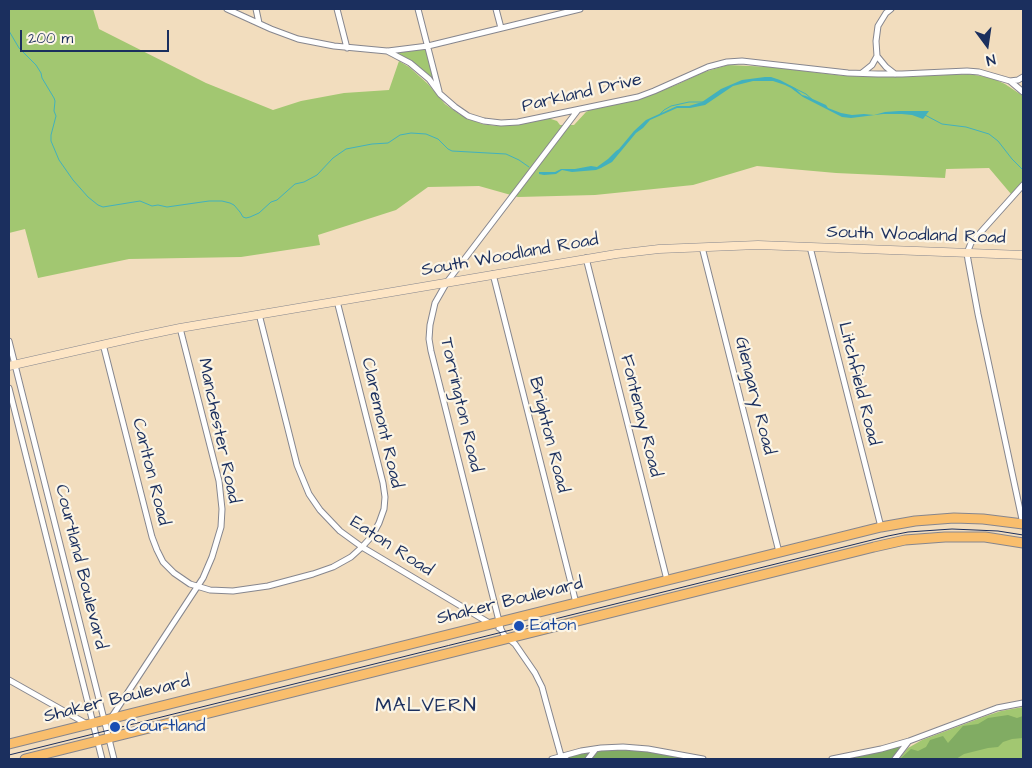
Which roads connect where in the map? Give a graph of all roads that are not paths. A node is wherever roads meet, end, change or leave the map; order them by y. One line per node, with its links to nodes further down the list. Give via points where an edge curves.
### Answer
1 (227, 9): 9 (street, Parkland Drive)
2 (256, 9): 9 (street)
3 (338, 9): 12 (street)
4 (418, 9): 11 (street)
5 (496, 9): 10 (street)
6 (580, 9): 8 (street)
7 (891, 9): 14 (street, via 878,26)
8 (573, 10): 10 (street)
9 (259, 23): 12 (street, Parkland Drive, via 298,39)
10 (501, 28): 11 (street)
11 (428, 46): 13 (street); 20 (street)
12 (347, 48): 13 (street, Parkland Drive)
13 (387, 51): 20 (street, Parkland Drive, via 410,63 429,79)
14 (877, 56): 15 (street, via 872,65); 16 (street)
15 (861, 73): 16 (street, Parkland Drive); 21 (street, Parkland Drive, via 727,62 638,97)
16 (895, 74): 18 (street, Parkland Drive, via 967,71)
17 (1023, 77): 18 (street)
18 (1010, 81): 19 (street, Parkland Drive)
19 (1023, 92)
20 (440, 94): 21 (street, Parkland Drive, via 468,116 484,121 518,122)
21 (578, 110): 29 (street, Torrington Road)
22 (1023, 185): 25 (street, via 971,243)
23 (702, 246): 24 (street, South Woodland Road); 27 (street, South Woodland Road); 44 (street, Glengary Road)
24 (810, 247): 25 (street, South Woodland Road); 41 (street, Litchfield Road)
25 (967, 253): 26 (street, South Woodland Road); 40 (street)
26 (1023, 255)
27 (586, 258): 28 (street, South Woodland Road); 45 (street, Fontenay Road)
28 (493, 274): 29 (street, South Woodland Road); 47 (street, Brighton Road)
29 (447, 282): 30 (street, South Woodland Road); 48 (street, Torrington Road, via 433,310 430,345)
30 (338, 301): 31 (street, South Woodland Road); 43 (street, Claremont Road, via 384,491 382,516 376,530)
31 (259, 314): 32 (street, South Woodland Road); 43 (street, Eaton Road, via 304,484 326,517)
32 (180, 328): 34 (street, South Woodland Road); 46 (street, Manchester Road, via 222,499 219,537 208,569)
33 (9, 341): 35 (street, Courtland Boulevard)
34 (104, 344): 35 (street, South Woodland Road); 46 (street, Carlton Road, via 154,543 166,566)
35 (12, 365): 36 (street, Courtland Boulevard)
36 (19, 382): 37 (street, Courtland Boulevard); 38 (street, Courtland Boulevard)
37 (9, 386): 39 (street, Courtland Boulevard)
38 (54, 521): 39 (street); 51 (street, Courtland Boulevard)
39 (43, 524): 52 (street, Courtland Boulevard)
40 (1023, 524): 41 (main road, Shaker Boulevard, via 954,518)
41 (880, 526): 44 (main road, Shaker Boulevard)
42 (1023, 543): 49 (main road, Shaker Boulevard, via 966,536 894,542)
43 (362, 547): 46 (street, Claremont Road, via 351,558 333,567 281,583 226,591); 48 (street, Eaton Road)
44 (779, 552): 45 (main road, Shaker Boulevard)
45 (667, 580): 47 (main road, Shaker Boulevard)
46 (197, 587): 54 (street, Manchester Road)
47 (576, 603): 48 (main road, Shaker Boulevard)
48 (497, 625): 49 (street, Eaton Road); 54 (main road, Shaker Boulevard)
49 (508, 638): 56 (main road, Shaker Boulevard); 62 (street, Eaton Road, via 542,687)
50 (9, 680): 55 (street)
51 (97, 692): 52 (street); 54 (street, Courtland Boulevard)
52 (86, 695): 55 (street, Courtland Boulevard)
53 (1023, 703): 58 (street, via 997,708)
54 (107, 719): 55 (main road, Shaker Boulevard); 56 (street, Courtland Boulevard)
55 (90, 724): 57 (street, Courtland Boulevard); 59 (main road, Shaker Boulevard)
56 (109, 738): 57 (main road, Shaker Boulevard); 65 (street, Courtland Boulevard)
57 (98, 741): 63 (main road, Shaker Boulevard); 64 (street, Courtland Boulevard)
58 (909, 741): 61 (street); 71 (street)
59 (9, 744)
60 (596, 749): 62 (street); 67 (street); 68 (street, via 623,747)
61 (853, 755): 69 (street); 70 (street)
62 (563, 758): 66 (street)
63 (25, 759)
64 (102, 759)
65 (114, 759)
66 (552, 759)
67 (588, 759)
68 (703, 759)
69 (832, 759)
70 (858, 759)
71 (895, 759)

